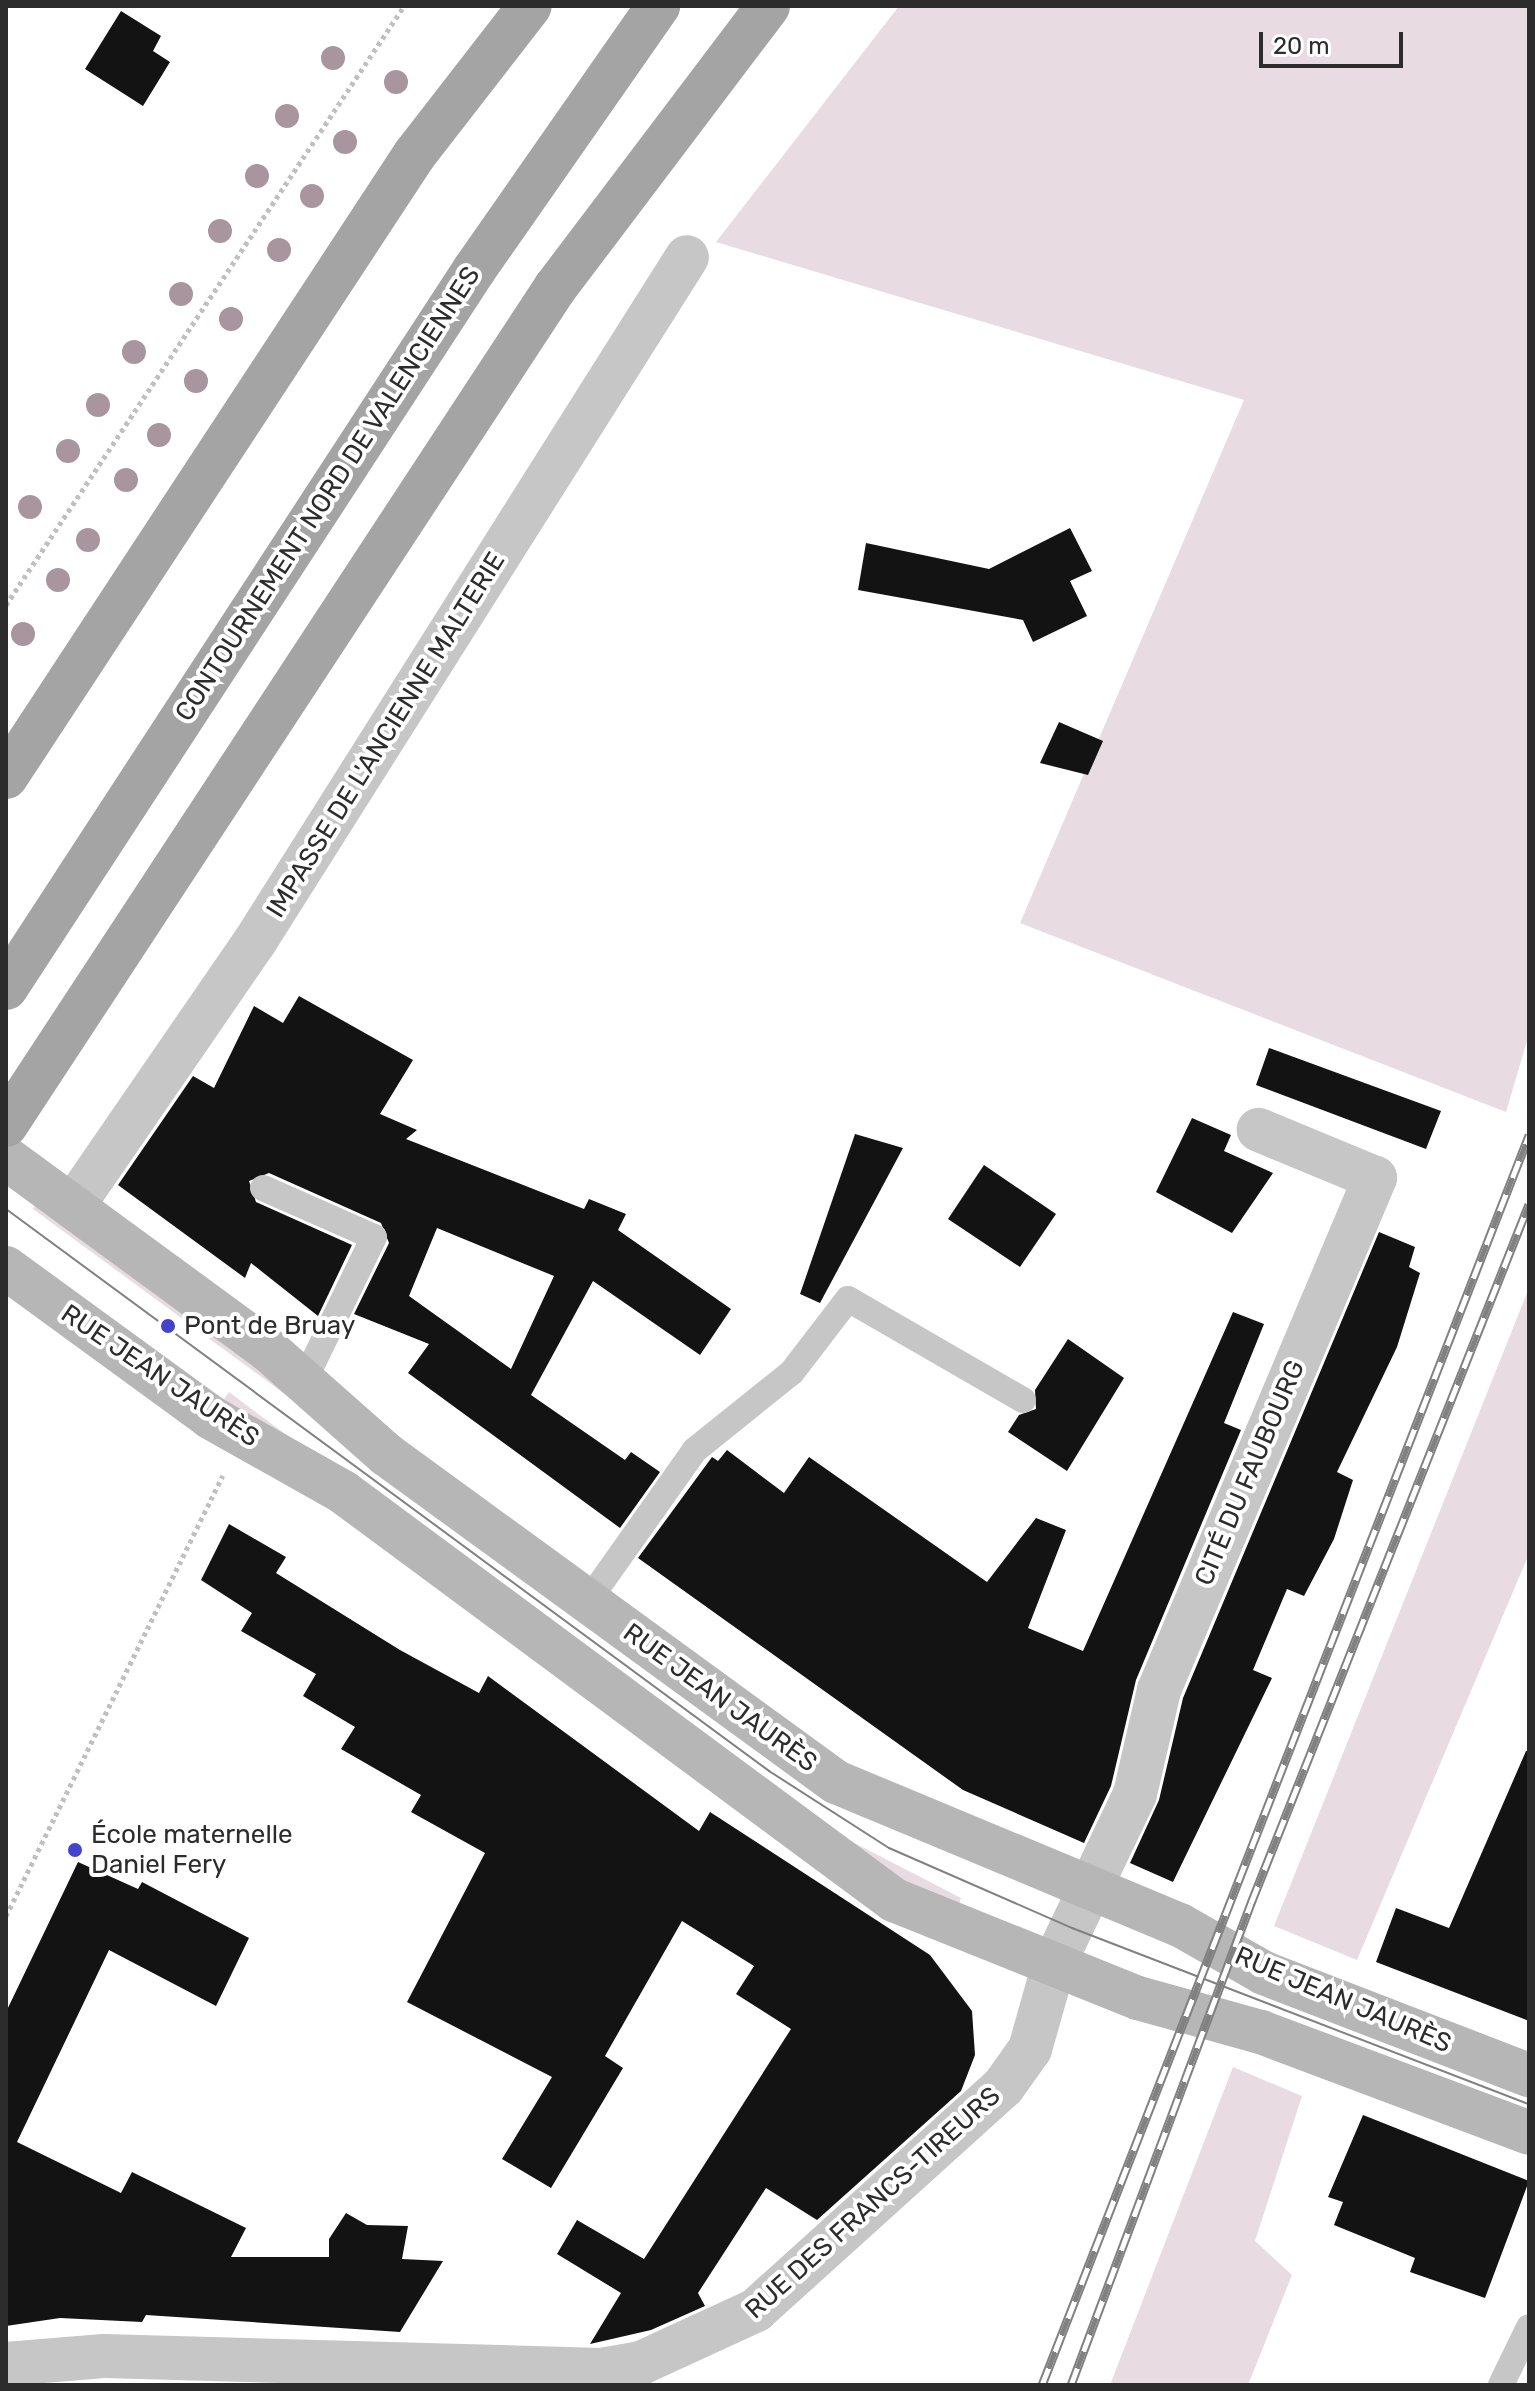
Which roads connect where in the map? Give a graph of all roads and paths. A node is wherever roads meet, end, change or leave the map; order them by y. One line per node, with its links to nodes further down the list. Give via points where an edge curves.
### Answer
1 (404, 6): 8 (path)
2 (530, 6): 9 (main road, via 415,154)
3 (658, 6): 6 (main road, CONTOURNEMENT NORD DE VALENCIENNES)
4 (668, 6): 6 (main road)
5 (768, 6): 11 (main road, via 555,288)
6 (627, 52): 10 (main road, CONTOURNEMENT NORD DE VALENCIENNES, via 474,270)
7 (687, 257): 15 (street, IMPASSE DE L'ANCIENNE MALTERIE, via 262,930)
8 (6, 605)
9 (6, 777)
10 (6, 988)
11 (6, 1125)
12 (1259, 1130): 21 (street, CITÉ DU FAUBOURG, via 1375,1178 1159,1690 1135,1794)
13 (6, 1158): 15 (main road, RUE JEAN JAURÈS)
14 (263, 1188): 17 (lane, via 374,1237)
15 (73, 1206): 17 (main road, RUE JEAN JAURÈS)
16 (6, 1268): 19 (main road, RUE JEAN JAURÈS)
17 (303, 1383): 20 (main road, RUE JEAN JAURÈS, via 367,1440)
18 (1023, 1400): 20 (lane, via 848,1299 792,1372 695,1450)
19 (243, 1436): 22 (path); 23 (main road, RUE JEAN JAURÈS, via 343,1492 881,1893)
20 (588, 1601): 21 (main road, RUE JEAN JAURÈS, via 836,1782)
21 (1090, 1888): 23 (street, RUE DES FRANCS-TIREURS); 24 (main road, RUE JEAN JAURÈS, via 1180,1925 1264,1973)
22 (6, 1916)
23 (1054, 1964): 25 (main road, RUE JEAN JAURÈS, via 1138,1998 1261,2032); 27 (street, RUE DES FRANCS-TIREURS, via 1018,2072 756,2310 691,2344 601,2370 138,2356)
24 (1529, 2075)
25 (1529, 2133)
26 (1529, 2327): 28 (lane)
27 (6, 2364)
28 (1501, 2385)

